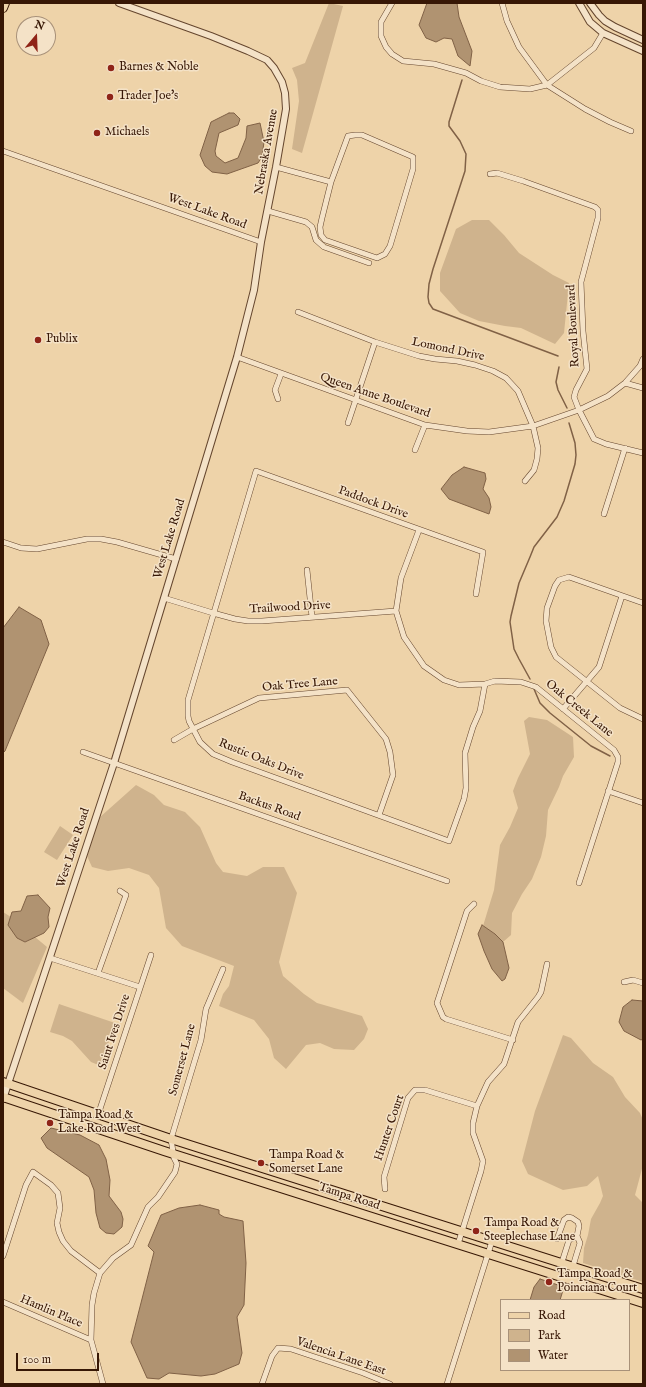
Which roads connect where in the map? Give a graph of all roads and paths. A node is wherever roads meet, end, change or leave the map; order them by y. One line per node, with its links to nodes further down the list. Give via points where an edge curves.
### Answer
1 (4, 3): 7 (main road)
2 (120, 3): 14 (street, Nebraska Avenue, via 267,60 282,82 285,93 286,110)
3 (392, 3): 11 (street, via 381,22 381,36 392,54 403,61 434,64 466,73 480,81 500,87 530,89)
4 (502, 3): 11 (street, via 519,47)
5 (579, 3): 8 (street, via 590,22)
6 (590, 3): 9 (street, via 605,21)
7 (3, 8)
8 (603, 33): 10 (street); 11 (street, via 594,48)
9 (643, 40)
10 (643, 51)
11 (547, 84): 12 (street, via 585,109)
12 (631, 131)
13 (3, 151): 18 (street, West Lake Road)
14 (276, 168): 16 (street); 17 (street, Nebraska Avenue)
15 (490, 174): 29 (street, Royal Boulevard, via 497,173 523,181 598,210 581,282 582,331 588,366 574,393)
16 (331, 182): 16 (street, via 348,136 362,135 413,157 413,170 390,246 385,254 374,258 325,240 320,227)
17 (268, 211): 18 (street, Nebraska Avenue); 19 (street, via 306,222 312,227 316,240 324,247)
18 (261, 242): 22 (street, West Lake Road, via 254,290)
19 (369, 263)
20 (298, 312): 21 (street, Lomond Drive)
21 (375, 342): 28 (street); 32 (street, Lomond Drive, via 419,356 457,361 493,371 516,387)
22 (237, 357): 24 (street, Queen Anne Boulevard); 41 (street, West Lake Road)
23 (643, 359): 25 (street, Queen Anne Boulevard)
24 (281, 374): 27 (street, via 275,390); 28 (street, Queen Anne Boulevard)
25 (625, 383): 26 (street); 29 (street, Queen Anne Boulevard, via 608,396)
26 (643, 388)
27 (278, 399)
28 (356, 400): 30 (street); 31 (street, Queen Anne Boulevard)
29 (579, 410): 32 (street, Queen Anne Boulevard); 33 (street, via 594,439)
30 (348, 423)
31 (424, 425): 32 (street, Queen Anne Boulevard, via 489,432); 34 (street)
32 (533, 426): 37 (street, Lomond Drive, via 538,448 537,459 534,470)
33 (625, 448): 35 (street); 38 (street)
34 (415, 450)
35 (643, 454)
36 (256, 471): 39 (street, Paddock Drive); 48 (street, Rustic Oaks Drive)
37 (524, 481)
38 (604, 514)
39 (419, 530): 43 (street, Paddock Drive, via 483,552); 47 (street, Oak Creek Lane, via 401,578)
40 (3, 542): 41 (street, via 21,548 37,549 87,539 101,539)
41 (176, 559): 45 (street, West Lake Road)
42 (308, 570): 49 (street)
43 (476, 594)
44 (622, 596): 46 (street); 50 (street, via 599,667); 50 (street, via 569,577 559,580 555,586 547,608 546,621 551,647 556,657)
45 (164, 598): 48 (street, Trailwood Drive); 57 (street, West Lake Road)
46 (643, 603)
47 (396, 611): 49 (street, Trailwood Drive); 51 (street, Oak Creek Lane, via 404,638 424,666 444,680 459,685)
48 (213, 613): 49 (street, Trailwood Drive, via 235,619 262,621); 54 (street, Rustic Oaks Drive, via 188,700 188,716)
49 (312, 617)
50 (586, 681): 52 (street); 53 (street, via 620,708)
51 (485, 684): 52 (street, Oak Creek Lane, via 495,681 521,682 536,687); 60 (street, Rustic Oaks Drive, via 480,711 465,753 464,800 449,841)
52 (563, 709): 58 (street, Oak Creek Lane, via 614,750 618,757)
53 (643, 717)
54 (193, 729): 55 (street); 60 (street, Rustic Oaks Drive, via 200,742 214,754); 60 (street, Oak Tree Lane, via 259,698 347,690 386,739 390,752 393,775)
55 (174, 740)
56 (83, 752): 57 (street, Backus Road)
57 (114, 763): 61 (street, Backus Road); 66 (street, West Lake Road)
58 (608, 791): 59 (street); 62 (street, Oak Creek Lane)
59 (643, 803)
60 (379, 815)
61 (448, 881)
62 (579, 883)
63 (120, 891): 69 (street, via 126,895)
64 (474, 904): 73 (street, via 467,911 437,1003 446,1019)
65 (151, 955): 72 (street, Saint Ives Drive)
66 (50, 958): 69 (street); 74 (street, West Lake Road)
67 (547, 964): 73 (street, via 541,992 518,1022)
68 (223, 969): 78 (street, Somerset Lane, via 206,1009 201,1040)
69 (98, 974): 72 (street)
70 (624, 982): 71 (street, via 633,980)
71 (643, 984)
72 (140, 987): 77 (street, Saint Ives Drive)
73 (512, 1040): 76 (street, via 504,1064 488,1082)
74 (6, 1083): 75 (street, West Lake Road); 77 (main road, Tampa Road)
75 (3, 1098): 79 (main road, Tampa Road)
76 (477, 1106): 80 (street, Hunter Court, via 425,1090 415,1090 408,1098 384,1177); 83 (street, via 473,1133 483,1161)
77 (98, 1115): 78 (main road, Tampa Road)
78 (171, 1139): 79 (street, Somerset Lane); 81 (main road, Tampa Road)
79 (173, 1156): 82 (main road, Tampa Road); 93 (street, Somerset Lane, via 177,1164 175,1172 148,1207 131,1245 113,1258)
80 (385, 1189)
81 (353, 1197): 82 (street); 83 (main road, Tampa Road)
82 (349, 1210): 88 (main road, Tampa Road)
83 (461, 1232): 87 (main road, Tampa Road); 88 (street)
84 (576, 1236): 86 (street, via 578,1222 568,1217 564,1220); 91 (street, via 569,1240); 92 (street, via 580,1243)
85 (6, 1238): 90 (street); 93 (street, via 33,1172 58,1193 60,1208 57,1223 63,1241 71,1251)
86 (557, 1239)
87 (492, 1241): 89 (street); 91 (main road, Tampa Road)
88 (458, 1244): 89 (main road, Tampa Road)
89 (487, 1254): 96 (main road, Tampa Road); 101 (street)
90 (3, 1256)
91 (562, 1262): 92 (main road, Tampa Road)
92 (573, 1266): 94 (main road, Tampa Road)
93 (100, 1273): 97 (street, via 92,1305)
94 (643, 1289)
95 (3, 1302): 97 (street, Hamlin Place)
96 (643, 1303)
97 (92, 1340): 98 (street)
98 (103, 1384)
99 (262, 1384): 100 (street, Valencia Lane East, via 272,1356 278,1348 291,1349)
100 (390, 1384)
101 (447, 1384)

